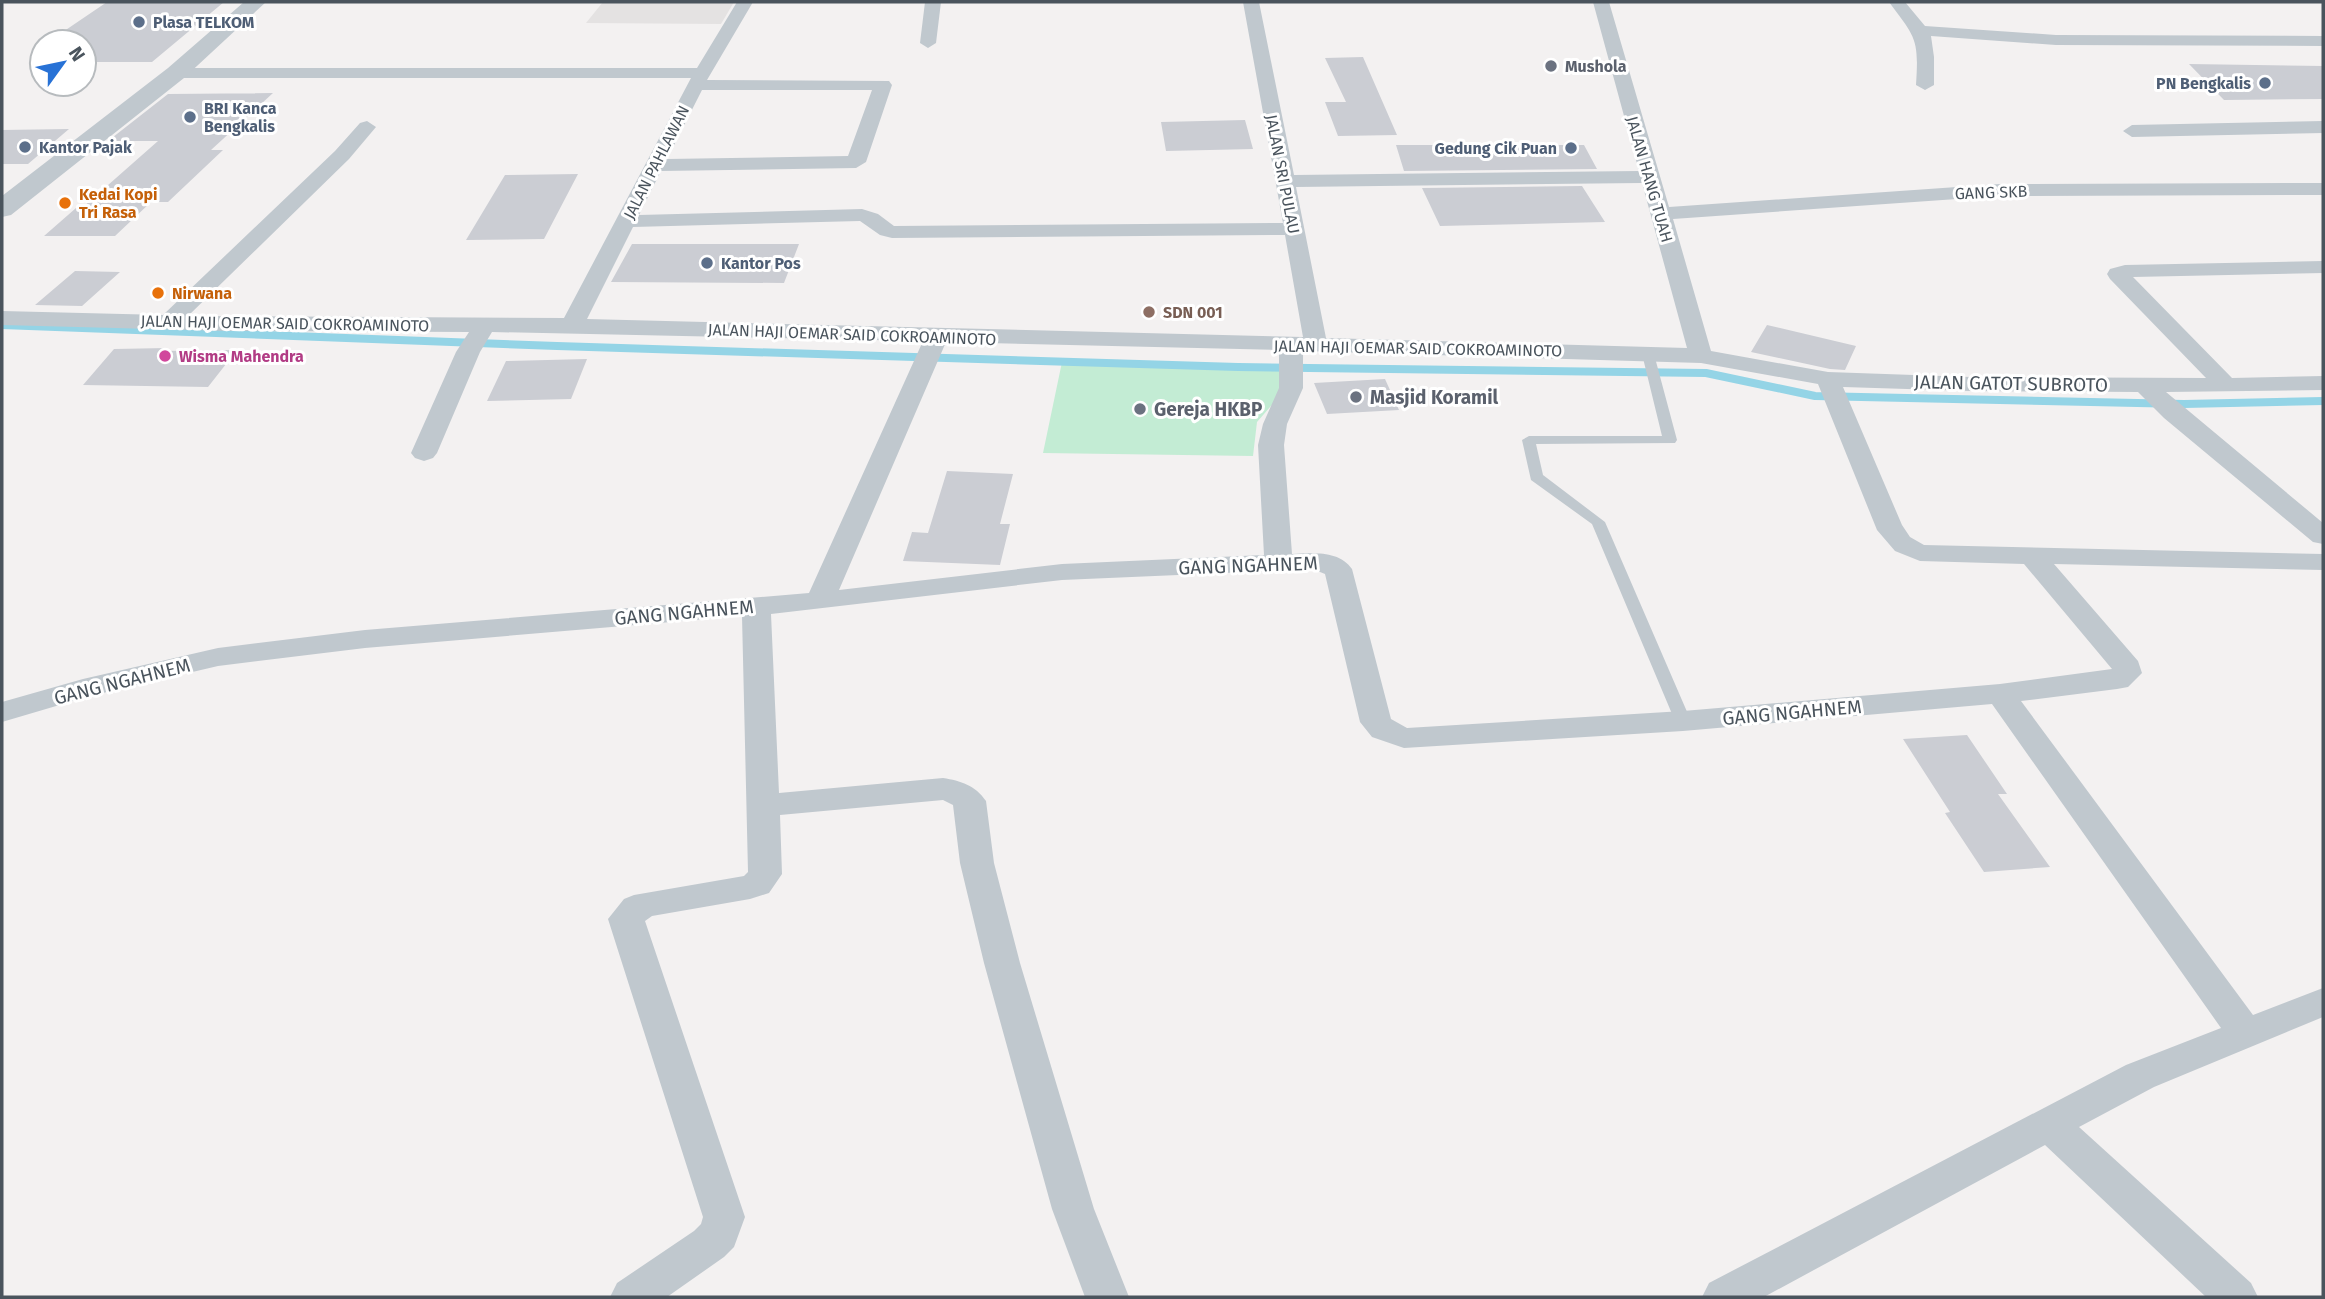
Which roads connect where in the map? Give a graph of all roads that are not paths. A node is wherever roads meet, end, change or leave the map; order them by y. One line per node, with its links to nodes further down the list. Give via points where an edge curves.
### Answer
1 (256, 2): 10 (street)
2 (745, 2): 11 (street, JALAN PAHLAWAN)
3 (933, 2): 9 (street)
4 (1251, 2): 18 (street, JALAN SRI PULAU)
5 (1601, 2): 17 (street, JALAN HANG TUAH)
6 (1898, 2): 7 (street)
7 (1923, 31): 8 (street, via 2056,40); 12 (street)
8 (2323, 41)
9 (928, 43)
10 (176, 73): 11 (street); 20 (street)
11 (699, 79): 16 (street, JALAN PAHLAWAN); 16 (street, via 886,78 856,162)
12 (1925, 85)
13 (367, 127): 26 (street)
14 (2323, 127): 15 (street)
15 (2132, 131)
16 (655, 165): 22 (street, JALAN PAHLAWAN)
17 (1650, 177): 18 (street); 21 (street, JALAN HANG TUAH)
18 (1285, 181): 23 (street, JALAN SRI PULAU)
19 (2323, 189): 21 (street, GANG SKB, via 2000,190)
20 (2, 209)
21 (1660, 215): 31 (street, JALAN HANG TUAH)
22 (626, 221): 23 (street, via 862,215 892,232); 27 (street, JALAN PAHLAWAN)
23 (1294, 229): 29 (street, JALAN SRI PULAU)
24 (2323, 267): 35 (street, via 2118,274)
25 (2, 317): 26 (street, JALAN HAJI OEMAR SAID COKROAMINOTO)
26 (169, 322): 28 (street, JALAN HAJI OEMAR SAID COKROAMINOTO)
27 (572, 325): 28 (street, JALAN HAJI OEMAR SAID COKROAMINOTO); 30 (street, JALAN HAJI OEMAR SAID COKROAMINOTO)
28 (477, 336): 38 (street)
29 (1316, 345): 32 (street, JALAN HAJI OEMAR SAID COKROAMINOTO); 33 (street, JALAN HAJI OEMAR SAID COKROAMINOTO)
30 (932, 350): 32 (street, JALAN HAJI OEMAR SAID COKROAMINOTO); 43 (street)
31 (1701, 356): 33 (street, JALAN HAJI OEMAR SAID COKROAMINOTO); 37 (street, JALAN GATOT SUBROTO)
32 (1292, 358): 42 (street, via 1291,388 1271,445)
33 (1648, 358): 47 (lane, via 1670,440 1529,440 1536,477 1598,522)
34 (2323, 383): 35 (street, JALAN GATOT SUBROTO)
35 (2227, 385): 36 (street, JALAN GATOT SUBROTO)
36 (2147, 388): 37 (street, JALAN GATOT SUBROTO, via 1970,384); 39 (street)
37 (1833, 389): 40 (street, via 1896,541 1920,553)
38 (424, 453)
39 (2323, 536)
40 (2032, 556): 41 (street); 45 (street, GANG NGAHNEM, via 2127,673 2117,680)
41 (2323, 562)
42 (1279, 565): 43 (street, GANG NGAHNEM, via 1062,572); 47 (street, GANG NGAHNEM, via 1321,561 1338,569 1376,722 1394,736)
43 (820, 601): 44 (street, GANG NGAHNEM)
44 (756, 606): 46 (street, GANG NGAHNEM, via 365,639 218,657); 48 (street)
45 (2000, 694): 47 (street, GANG NGAHNEM); 50 (street)
46 (2, 712)
47 (1683, 721)
48 (763, 806): 52 (street, via 766,864 757,884 646,904 626,919 724,1217 719,1234 709,1244); 53 (street, via 943,789 970,801 977,863 1002,963 1073,1209)
49 (2323, 1002): 50 (street)
50 (2246, 1034): 51 (street, via 2140,1076)
51 (2049, 1124): 54 (street); 55 (street)
52 (632, 1297)
53 (1107, 1297)
54 (1724, 1297)
55 (2235, 1297)

